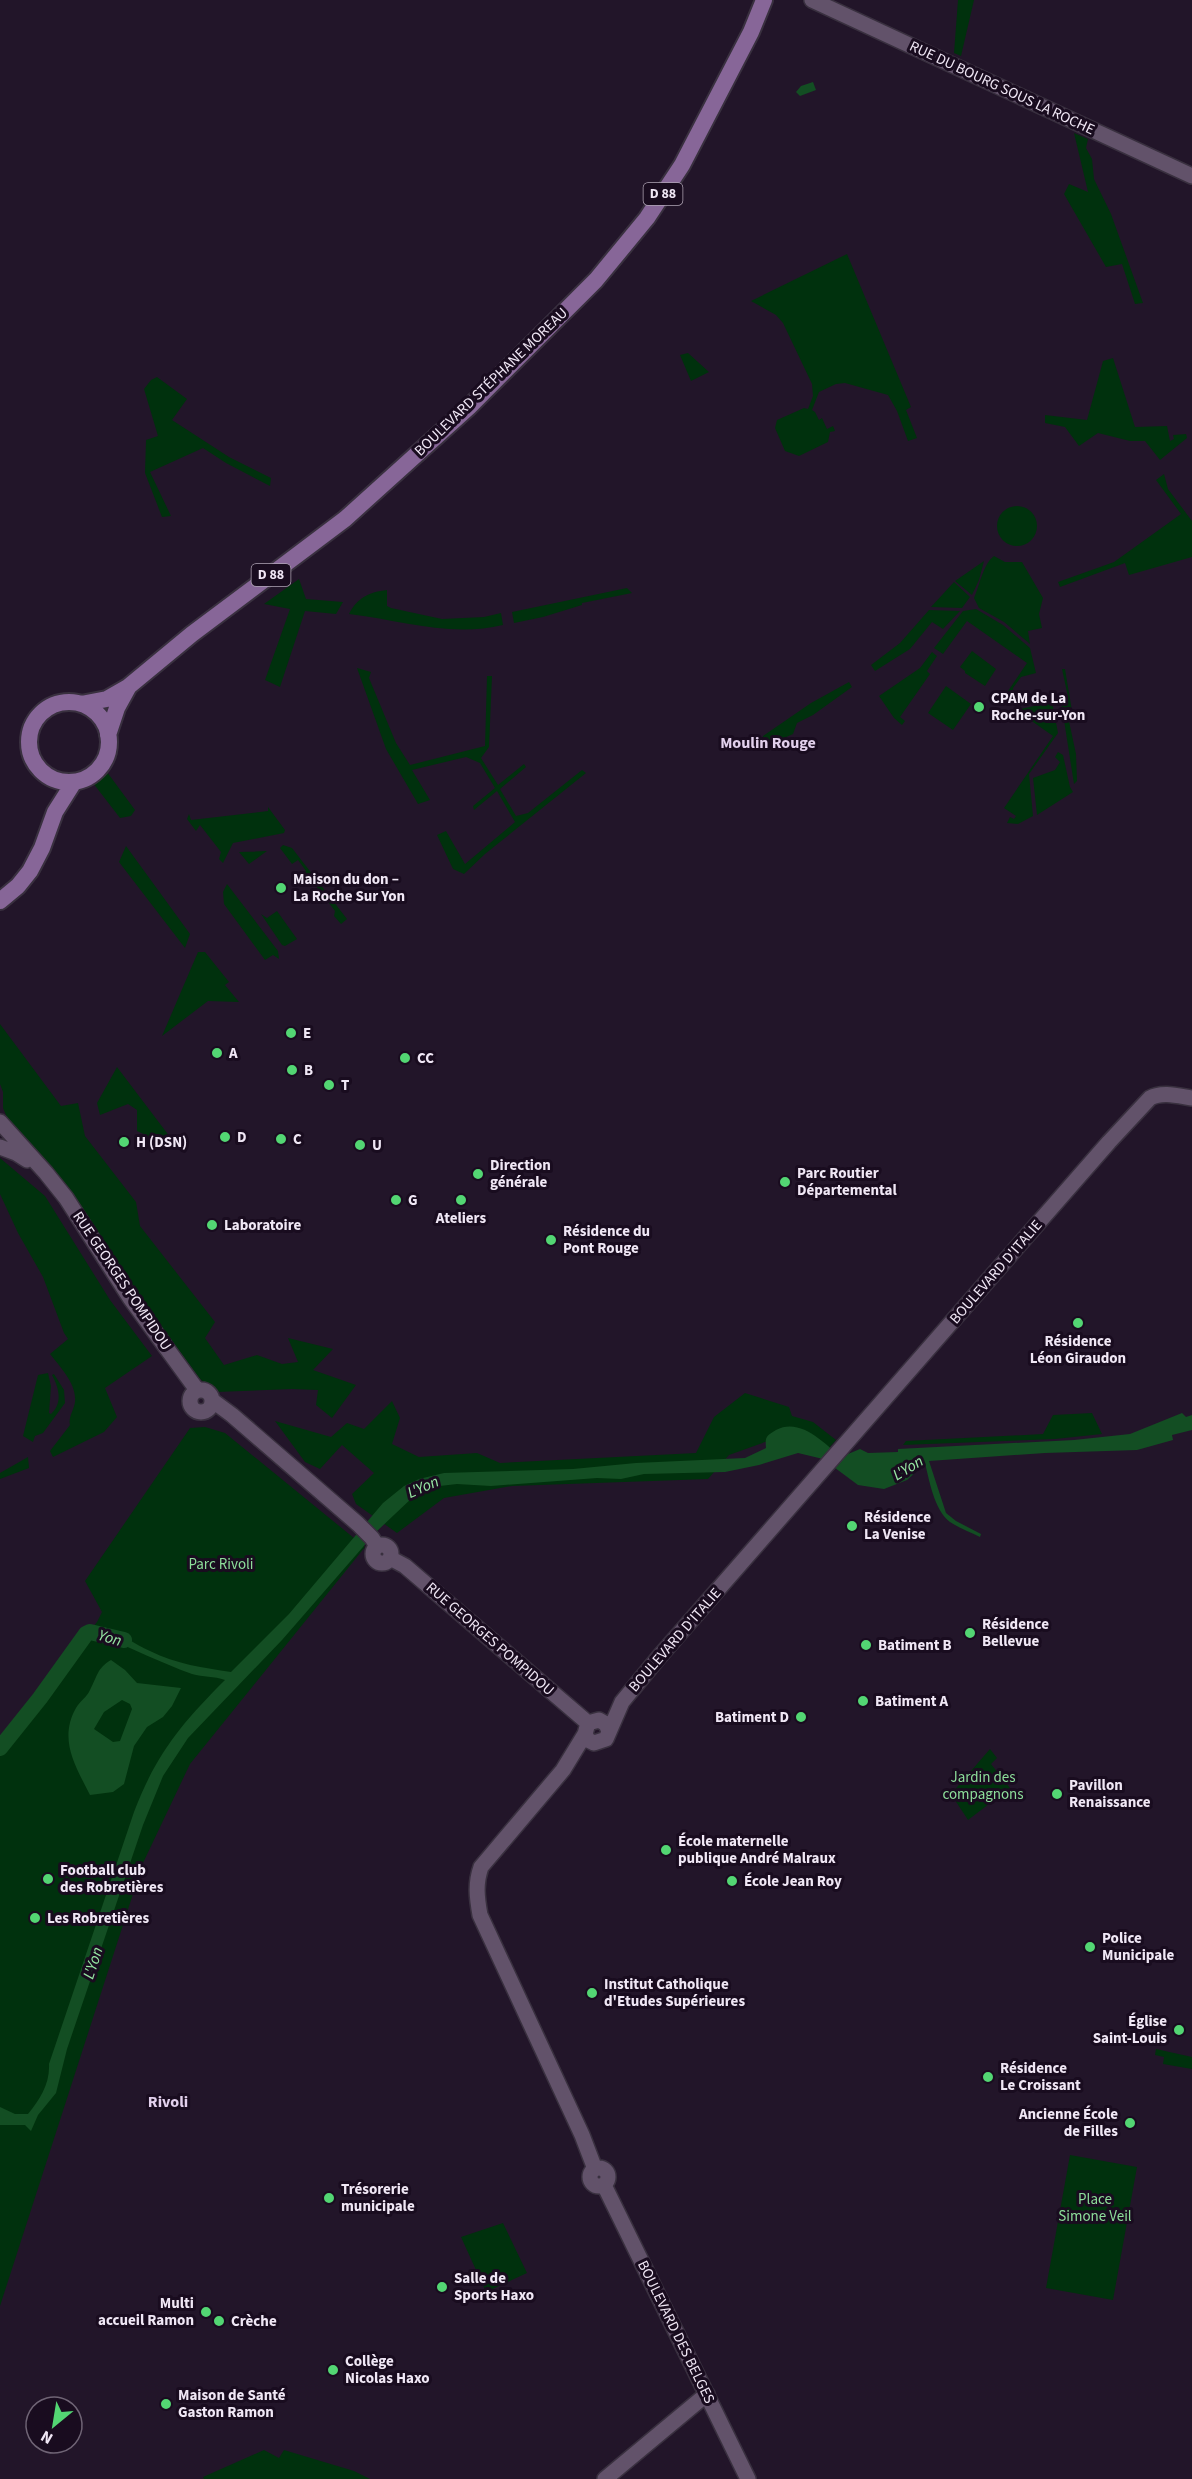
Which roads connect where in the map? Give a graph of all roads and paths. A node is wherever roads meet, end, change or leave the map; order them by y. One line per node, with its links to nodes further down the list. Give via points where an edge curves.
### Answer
1 (764, 0): 4 (main road, BOULEVARD STÉPHANE MOREAU / D 88, via 682,165 597,280 469,407 345,519)
2 (812, 0): 3 (main road, RUE DU BOURG SOUS LA ROCHE)
3 (1192, 176)
4 (128, 687): 5 (main road, BOULEVARD STÉPHANE MOREAU / D 88, via 107,699); 6 (main road, BOULEVARD STÉPHANE MOREAU / D 88)
5 (81, 704): 6 (main road, via 99,716); 7 (main road, via 55,704 34,721 28,747 36,765)
6 (108, 735): 8 (main road, via 108,752 99,768)
7 (50, 777): 8 (main road); 9 (main road)
8 (72, 785): 9 (main road)
9 (55, 812): 10 (main road, via 30,871)
10 (0, 901)
11 (1192, 1098): 15 (main road, BOULEVARD D'ITALIE, via 1164,1094 1150,1098 622,1701 620,1708)
12 (0, 1122): 14 (main road, RUE GEORGES POMPIDOU)
13 (0, 1147): 14 (main road, RUE GEORGES POMPIDOU)
14 (46, 1173): 15 (main road, RUE GEORGES POMPIDOU, via 197,1390 190,1398 190,1406 198,1412 210,1406 248,1430 374,1542 388,1547 390,1558 405,1566)
15 (595, 1730): 16 (main road, BOULEVARD D'ITALIE, via 481,1867 476,1894 480,1915)
16 (595, 2169): 17 (main road, BOULEVARD DES BELGES, via 590,2177 592,2182 604,2185)
17 (707, 2394): 18 (main road); 19 (main road, BOULEVARD DES BELGES)
18 (605, 2479)
19 (748, 2479)

